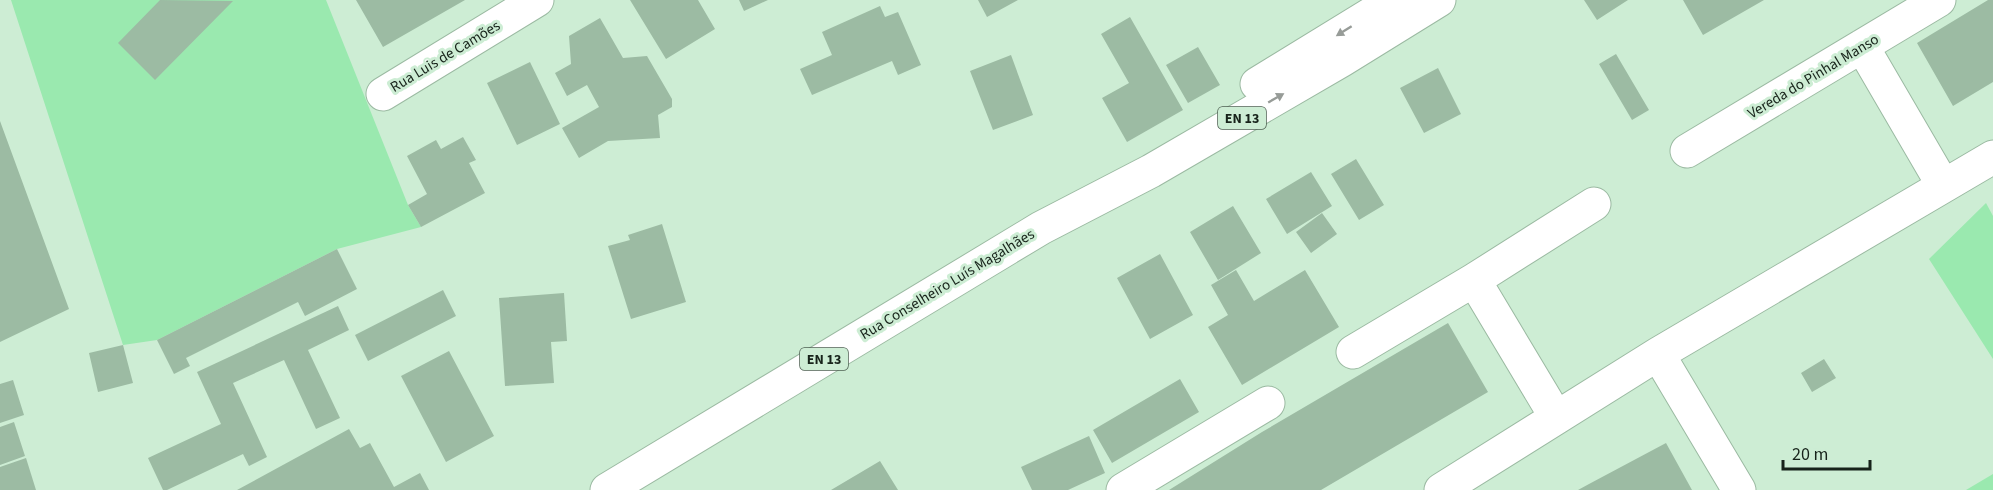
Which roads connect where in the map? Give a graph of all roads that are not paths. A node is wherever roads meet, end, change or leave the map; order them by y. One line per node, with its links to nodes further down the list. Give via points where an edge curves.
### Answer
1 (537, 0): 6 (street, Rua Luis de Camões)
2 (1394, 0): 11 (street, Rua Conselheiro Luís Magalhães / EN 13, one-way to 11, via 1138,157)
3 (1439, 0): 11 (street, Rua Conselheiro Luís Magalhães / EN 13, one-way to 3, via 1151,171)
4 (1939, 0): 5 (street, Vereda do Pinhal Manso)
5 (1862, 46): 7 (street, Vereda do Pinhal Manso); 9 (street)
6 (383, 93)
7 (1687, 151)
8 (1993, 157): 9 (street)
9 (1943, 185): 14 (street)
10 (1594, 204): 12 (street)
11 (1041, 228): 17 (street, Rua Conselheiro Luís Magalhães / EN 13)
12 (1474, 280): 13 (street); 16 (street)
13 (1353, 352)
14 (1658, 354): 16 (street); 20 (street)
15 (1268, 403): 18 (street)
16 (1556, 417): 19 (street)
17 (608, 490)
18 (1123, 490)
19 (1441, 490)
20 (1738, 490)

